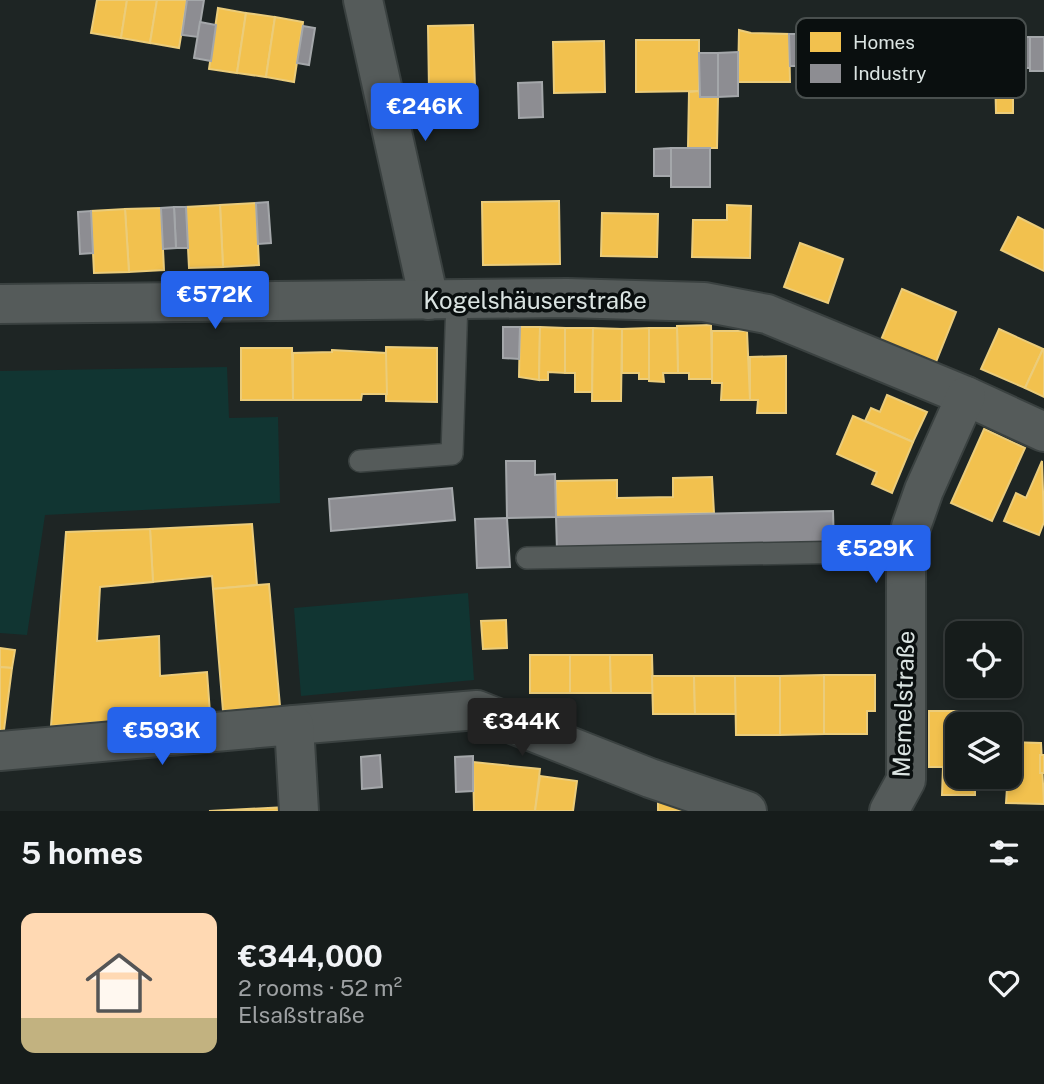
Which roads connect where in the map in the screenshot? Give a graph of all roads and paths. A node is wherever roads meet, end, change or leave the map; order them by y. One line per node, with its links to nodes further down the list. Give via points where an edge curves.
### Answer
1 (363, 0): 2 (street)
2 (443, 299): 3 (street, Kogelshäuserstraße); 4 (street, Kogelshäuserstraße, via 704,302 766,314); 6 (lane, via 452,454)
3 (0, 304)
4 (966, 396): 5 (street, Kogelshäuserstraße); 7 (street, Memelstraße, via 924,491)
5 (1044, 432)
6 (360, 461)
7 (906, 551): 8 (lane); 13 (street, Memelstraße, via 906,780)
8 (527, 558)
9 (294, 726): 10 (street); 11 (street); 12 (street, via 477,710)
10 (0, 751)
11 (299, 811)
12 (747, 811)
13 (889, 811)

